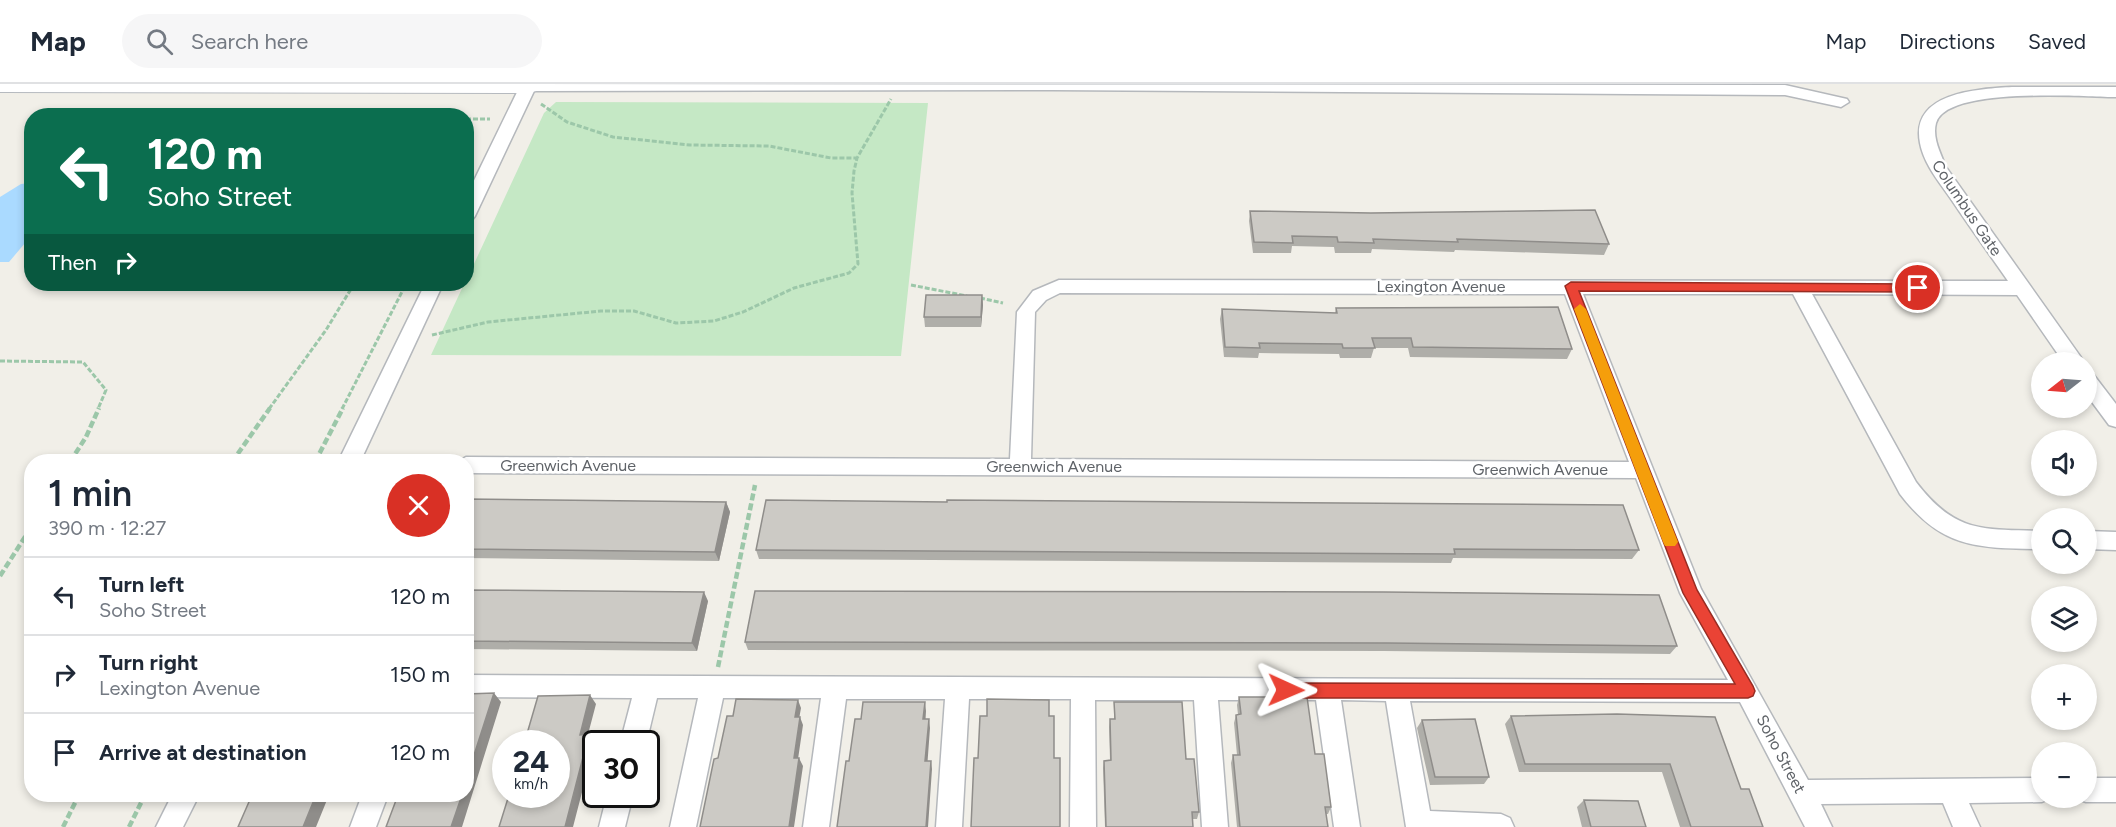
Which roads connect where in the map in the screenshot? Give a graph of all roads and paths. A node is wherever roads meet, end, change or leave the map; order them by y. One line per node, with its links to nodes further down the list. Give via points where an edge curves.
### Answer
1 (0, 86): 3 (street)
2 (2116, 92): 13 (street, Columbus Gate, via 1967,95 1951,100 1928,119 1926,140 1938,168)
3 (535, 95): 5 (street, via 1053,85 1785,90); 8 (path, via 567,122 613,137 690,145 770,146 831,158); 9 (street)
4 (891, 99): 8 (path)
5 (1840, 102)
6 (474, 119): 7 (path)
7 (490, 119)
8 (857, 158): 20 (path, via 852,193 858,264 849,273 794,288 743,312 700,323 676,323 634,311 601,311 488,322)
9 (474, 202)
10 (911, 285): 17 (path)
11 (1571, 286): 12 (street, Lexington Avenue); 30 (street, Lexington Avenue, via 1080,285 1048,290 1030,302 1026,312); 31 (street, Soho Street)
12 (1798, 288): 13 (street, Lexington Avenue); 34 (street, via 1908,488 1929,516 1963,535)
13 (2021, 288): 21 (street, Columbus Gate)
14 (350, 291): 26 (path, via 313,350)
15 (402, 291): 27 (path)
16 (431, 291): 28 (street)
17 (968, 296)
18 (980, 298): 19 (path)
19 (1003, 303)
20 (431, 335)
21 (2067, 352)
22 (0, 361): 25 (path, via 83,362 106,390)
23 (2097, 393): 24 (street)
24 (2116, 419)
25 (75, 454)
26 (237, 454)
27 (319, 454)
28 (353, 454)
29 (474, 465): 30 (street, Greenwich Avenue)
30 (1020, 466): 31 (street, Greenwich Avenue)
31 (1641, 470): 47 (street, Soho Street, via 1691,593)
32 (755, 485): 38 (path)
33 (24, 538): 37 (path)
34 (2031, 540)
35 (2097, 540): 36 (street)
36 (2116, 541)
37 (0, 576)
38 (715, 680): 41 (street); 42 (street); 65 (street)
39 (474, 686): 41 (street)
40 (958, 687): 42 (street); 43 (street); 67 (street)
41 (647, 688): 48 (street)
42 (835, 688): 66 (street)
43 (1083, 688): 44 (street); 68 (street)
44 (1205, 689): 46 (street); 69 (street)
45 (1396, 689): 46 (street); 47 (street); 59 (street)
46 (1327, 691): 70 (street)
47 (1748, 691): 53 (street, Soho Street)
48 (636, 730)
49 (2031, 790): 52 (street)
50 (2097, 790): 51 (street)
51 (2116, 790)
52 (1950, 791): 53 (street); 73 (street)
53 (1802, 792): 72 (street, Soho Street)
54 (76, 802): 60 (path)
55 (142, 802): 61 (path)
56 (182, 802): 62 (street)
57 (372, 802): 63 (street)
58 (617, 808): 64 (street)
59 (1419, 825): 71 (street)
60 (63, 827)
61 (129, 827)
62 (169, 827)
63 (363, 827)
64 (612, 827)
65 (683, 827)
66 (816, 827)
67 (949, 827)
68 (1083, 827)
69 (1215, 827)
70 (1347, 827)
71 (1501, 827)
72 (1819, 827)
73 (1967, 827)

